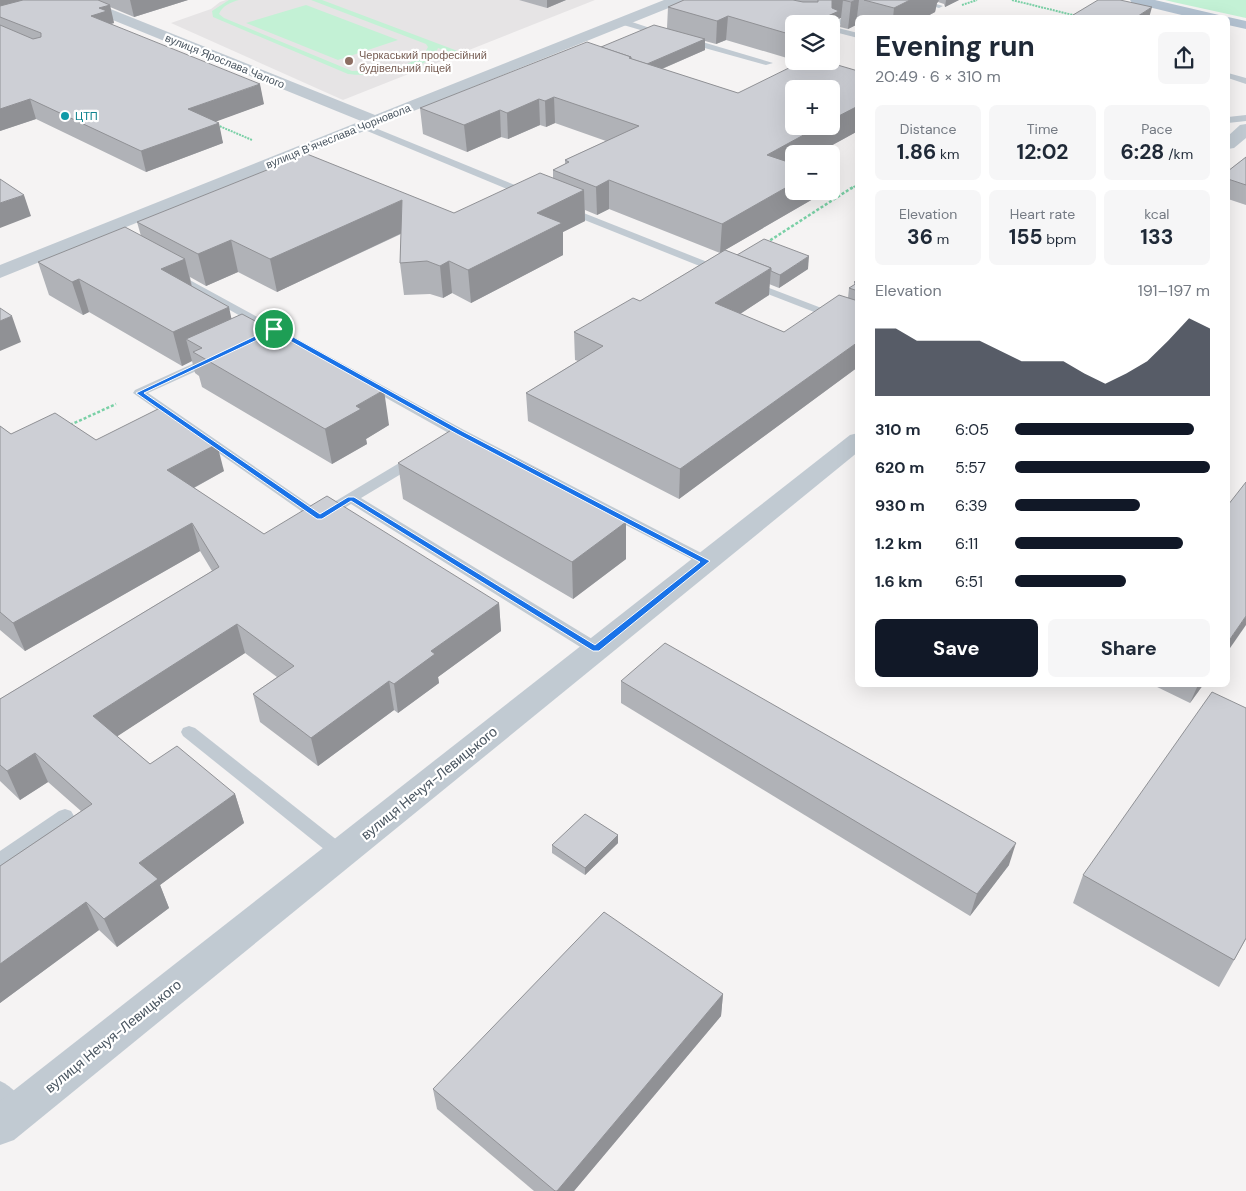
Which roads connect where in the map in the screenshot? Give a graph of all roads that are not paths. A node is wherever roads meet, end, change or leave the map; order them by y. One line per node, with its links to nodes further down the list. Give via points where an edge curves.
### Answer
1 (676, 0): 11 (street, вулиця Вʼячеслава Чорновола)
2 (914, 0): 6 (lane, via 939,6)
3 (1137, 0): 8 (main road)
4 (74, 1): 23 (street, вулиця Ярослава Чалого)
5 (869, 11): 7 (lane)
6 (920, 12)
7 (860, 15)
8 (1201, 15)
9 (855, 17): 12 (lane)
10 (1230, 21): 13 (main road)
11 (623, 22): 16 (street, вулиця Вʼячеслава Чорновола); 18 (lane)
12 (840, 24)
13 (1246, 25)
14 (840, 31): 15 (lane)
15 (855, 35)
16 (552, 50): 17 (lane); 23 (street, вулиця Вʼячеслава Чорновола)
17 (569, 55)
18 (769, 64)
19 (1230, 77): 20 (lane)
20 (1246, 81)
21 (1246, 118): 22 (lane)
22 (1230, 120)
23 (369, 124): 26 (lane); 29 (street, вулиця Вʼячеслава Чорновола, via 104,237)
24 (1246, 129): 25 (street)
25 (1230, 142)
26 (538, 198)
27 (557, 205): 30 (lane)
28 (161, 268): 31 (lane)
29 (0, 272)
30 (855, 325)
31 (274, 329): 32 (lane); 34 (lane)
32 (256, 338)
33 (220, 355): 38 (lane, via 139,393 319,517)
34 (459, 433): 36 (lane); 39 (lane)
35 (855, 442): 39 (street, вулиця Нечуя-Левицького)
36 (442, 443)
37 (426, 453): 38 (lane)
38 (351, 498): 40 (lane)
39 (706, 561): 40 (street, вулиця Нечуя-Левицького)
40 (596, 649): 43 (street, вулиця Нечуя-Левицького)
41 (189, 732): 43 (lane)
42 (65, 816): 44 (lane)
43 (341, 853): 45 (street, вулиця Нечуя-Левицького)
44 (2, 856)
45 (6, 1110)

